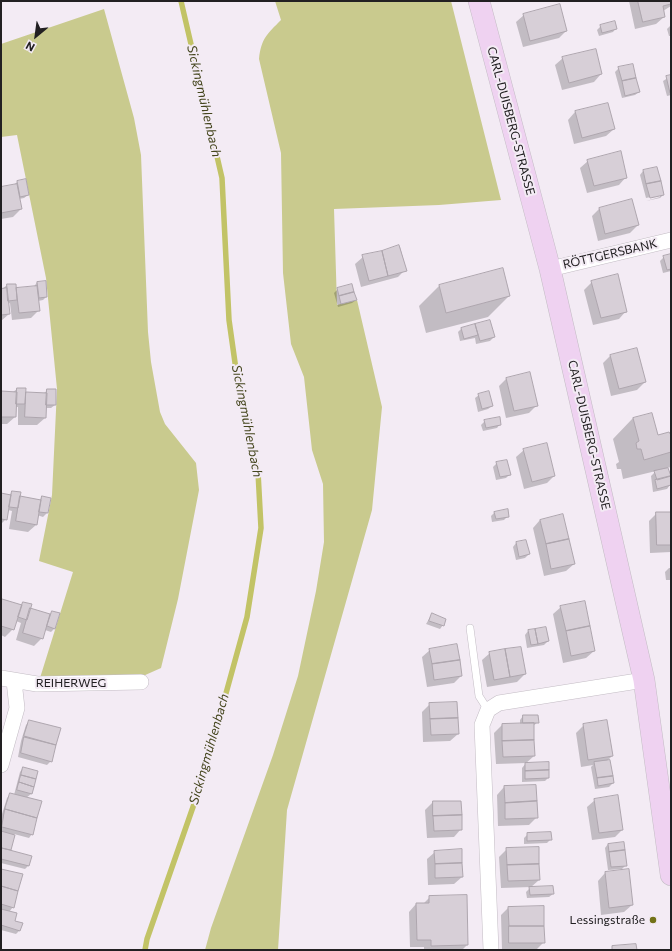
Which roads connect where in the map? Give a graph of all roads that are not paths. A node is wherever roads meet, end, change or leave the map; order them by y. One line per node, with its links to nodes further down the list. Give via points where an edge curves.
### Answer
1 (479, 1): 3 (main road, CARL-DUISBERG-STRASSE)
2 (671, 240): 3 (street, RÖTTGERSBANK)
3 (550, 268): 6 (main road, CARL-DUISBERG-STRASSE)
4 (470, 628): 8 (lane, via 479,696)
5 (8, 680): 7 (street, REIHERWEG, via 37,684); 9 (street, via 17,708)
6 (644, 680): 8 (street, via 499,703); 10 (main road, CARL-DUISBERG-STRASSE)
7 (141, 682)
8 (488, 710): 12 (street, via 482,726)
9 (1, 765)
10 (666, 799): 11 (main road, CARL-DUISBERG-STRASSE)
11 (671, 875)
12 (492, 950)

